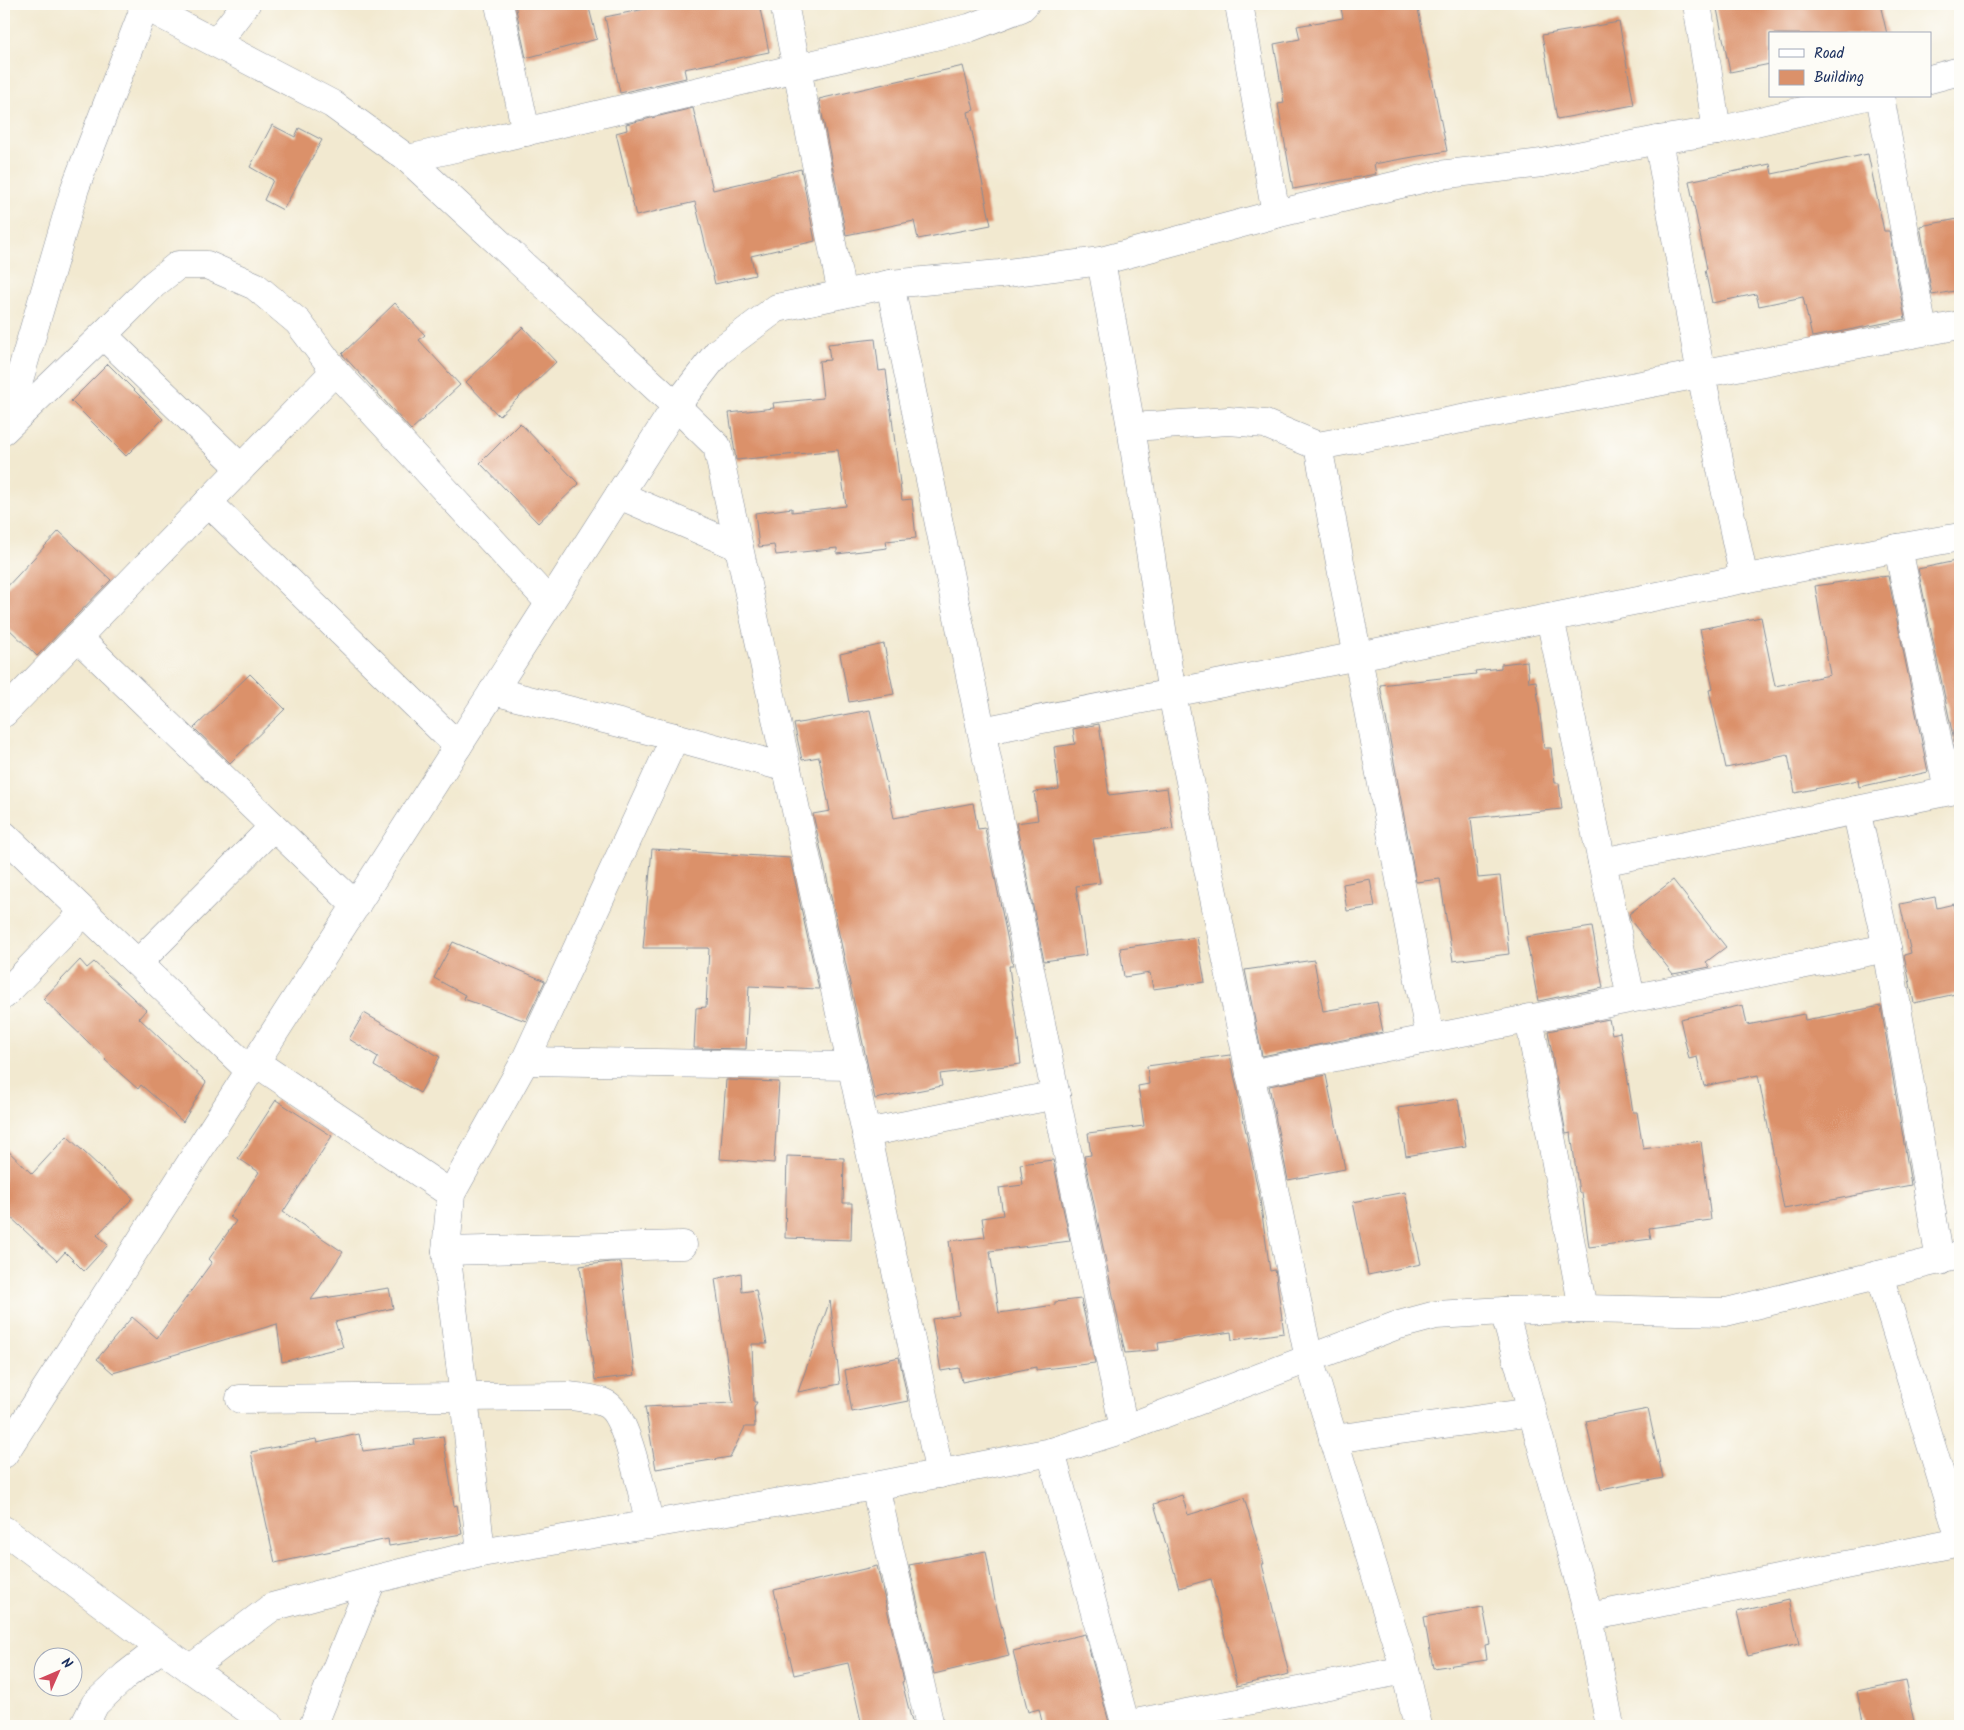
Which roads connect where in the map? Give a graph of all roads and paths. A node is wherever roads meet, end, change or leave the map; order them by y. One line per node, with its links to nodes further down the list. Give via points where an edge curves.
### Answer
1 (246, 4): 8 (street)
2 (499, 4): 15 (street)
3 (784, 4): 9 (street)
4 (1025, 4): 9 (street, via 969,28)
5 (1239, 4): 18 (street)
6 (1697, 4): 14 (street)
7 (143, 5): 8 (street); 29 (street, via 75,188)
8 (216, 43): 17 (street, via 332,104)
9 (797, 68): 15 (street); 21 (street)
10 (1960, 71): 11 (street)
11 (1932, 78)
12 (1857, 98): 14 (street)
13 (1880, 98): 23 (street)
14 (1717, 131): 16 (street)
15 (526, 132): 17 (street)
16 (1658, 140): 18 (street, via 1542,163 1439,175); 26 (street)
17 (408, 160): 27 (street)
18 (1276, 214): 19 (street)
19 (1101, 261): 20 (street); 28 (street)
20 (890, 284): 21 (street); 45 (street)
21 (842, 294): 27 (street, via 777,308 718,352)
22 (1960, 325): 23 (street)
23 (1923, 331): 26 (street)
24 (103, 335): 25 (street, via 153,285 178,266 207,265 255,286 298,322); 29 (street); 31 (street)
25 (335, 371): 31 (street); 38 (street)
26 (1701, 374): 30 (street); 37 (street)
27 (676, 406): 32 (street); 35 (street, via 717,446)
28 (1131, 427): 30 (street, via 1229,420 1265,424); 43 (street)
29 (4, 429)
30 (1318, 446): 41 (street)
31 (241, 468): 33 (street)
32 (619, 495): 35 (street); 38 (street)
33 (208, 502): 40 (street); 47 (street)
34 (1960, 537): 36 (street)
35 (739, 547): 48 (street)
36 (1898, 548): 37 (street); 49 (street)
37 (1744, 579): 39 (street)
38 (550, 603): 42 (street)
39 (1550, 618): 41 (street); 53 (street)
40 (77, 637): 44 (street); 51 (street)
41 (1358, 656): 43 (street); 61 (street)
42 (493, 691): 46 (street); 47 (street)
43 (1172, 694): 45 (street); 65 (street)
44 (4, 712)
45 (982, 732): 66 (street)
46 (675, 737): 48 (street); 62 (street)
47 (458, 746): 54 (street)
48 (787, 768): 64 (street)
49 (1954, 790): 50 (street)
50 (1856, 810): 53 (street); 56 (street)
51 (274, 827): 54 (street); 57 (street)
52 (4, 835): 55 (street)
53 (1602, 862): 59 (street)
54 (356, 906): 63 (street)
55 (84, 912): 57 (street); 58 (street)
56 (1887, 948): 59 (street); 71 (street)
57 (138, 963): 63 (street)
58 (4, 995)
59 (1631, 998): 60 (street)
60 (1529, 1018): 61 (street); 73 (street)
61 (1430, 1038): 65 (street)
62 (525, 1061): 64 (street); 68 (street)
63 (253, 1066): 68 (street); 82 (street)
64 (852, 1066): 67 (street)
65 (1250, 1074): 75 (street)
66 (1056, 1095): 67 (street); 79 (street)
67 (866, 1133): 83 (street)
68 (451, 1194): 70 (street)
69 (683, 1245): 70 (street)
70 (446, 1251): 76 (street)
71 (1950, 1258): 72 (street)
72 (1879, 1275): 73 (street, via 1726,1312); 87 (street)
73 (1583, 1309): 74 (street)
74 (1504, 1310): 75 (street, via 1436,1315 1394,1326); 78 (street)
75 (1309, 1359): 79 (street); 80 (street)
76 (464, 1397): 77 (street); 85 (street, via 570,1396 609,1406 621,1422 628,1442); 88 (street)
77 (240, 1399)
78 (1532, 1412): 80 (street); 90 (street)
79 (1124, 1429): 81 (street)
80 (1333, 1439): 93 (street)
81 (1051, 1452): 83 (street); 98 (street)
82 (4, 1454)
83 (940, 1474): 84 (street)
84 (875, 1486): 85 (street); 97 (street)
85 (650, 1525): 88 (street)
86 (4, 1530): 91 (street)
87 (1960, 1541): 90 (street)
88 (481, 1553): 89 (street)
89 (372, 1580): 92 (street, via 272,1607); 96 (street)
90 (1589, 1617): 100 (street)
91 (161, 1648): 92 (street); 94 (street, via 126,1674 95,1704)
92 (190, 1668): 95 (street)
93 (1405, 1670): 98 (street); 99 (street)
94 (84, 1726)
95 (271, 1726)
96 (313, 1726)
97 (930, 1726)
98 (1126, 1726)
99 (1418, 1726)
100 (1610, 1726)

